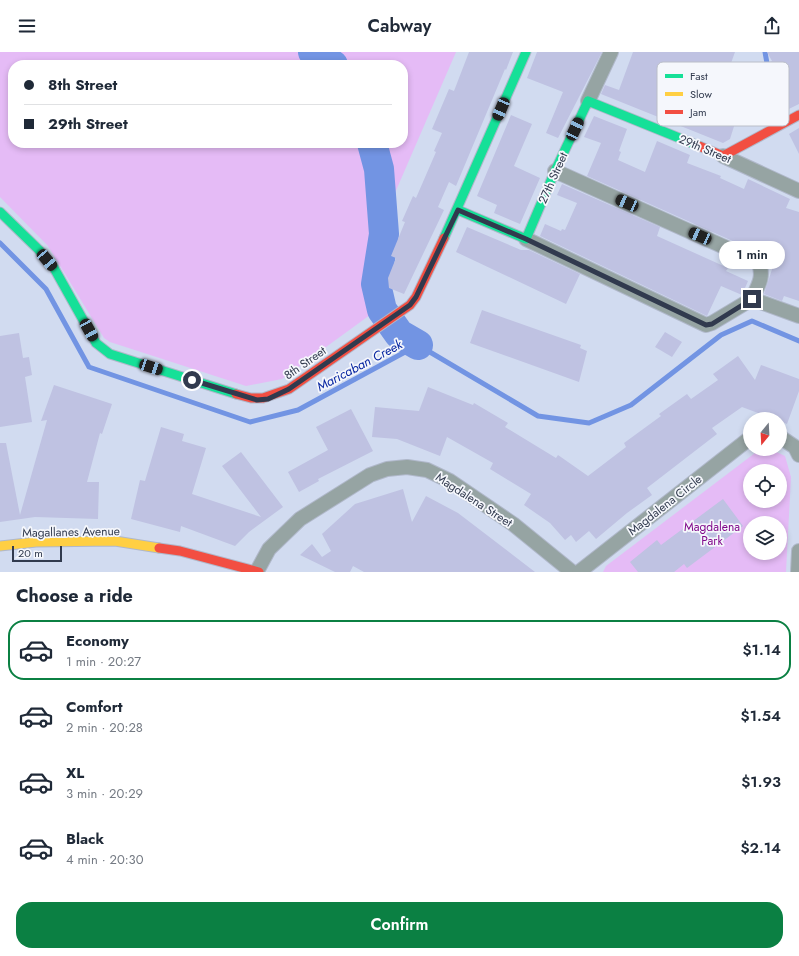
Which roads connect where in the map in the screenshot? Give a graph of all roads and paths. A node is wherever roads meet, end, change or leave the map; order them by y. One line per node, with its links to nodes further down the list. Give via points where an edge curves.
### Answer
1 (526, 52): 10 (street, 8th Street)
2 (611, 52): 3 (street, 27th Street)
3 (588, 101): 7 (street, 29th Street); 8 (street, 27th Street)
4 (799, 115): 5 (street)
5 (789, 120)
6 (779, 126): 7 (street)
7 (723, 156): 9 (street, 29th Street)
8 (555, 171): 12 (street, 27th Street); 13 (street, via 758,262 762,270 761,279)
9 (799, 191)
10 (458, 210): 11 (street, 8th Street, via 416,297 405,308 289,389 268,399 257,400 110,354 96,343 54,268); 12 (street)
11 (0, 212)
12 (526, 239): 13 (street, via 706,325 712,324)
13 (752, 299): 14 (street)
14 (799, 316)
15 (787, 441): 17 (street, via 795,446)
16 (743, 443): 22 (street, Magdalena Circle)
17 (799, 455)
18 (0, 546): 20 (street, Magallanes Avenue, via 36,542 115,541 180,551)
19 (799, 551): 23 (street)
20 (258, 572): 21 (street, Magdalena Street, via 269,549 300,519 370,475 387,469 407,467 427,470 450,481 513,524)
21 (572, 572)
22 (579, 572)
23 (798, 572)

